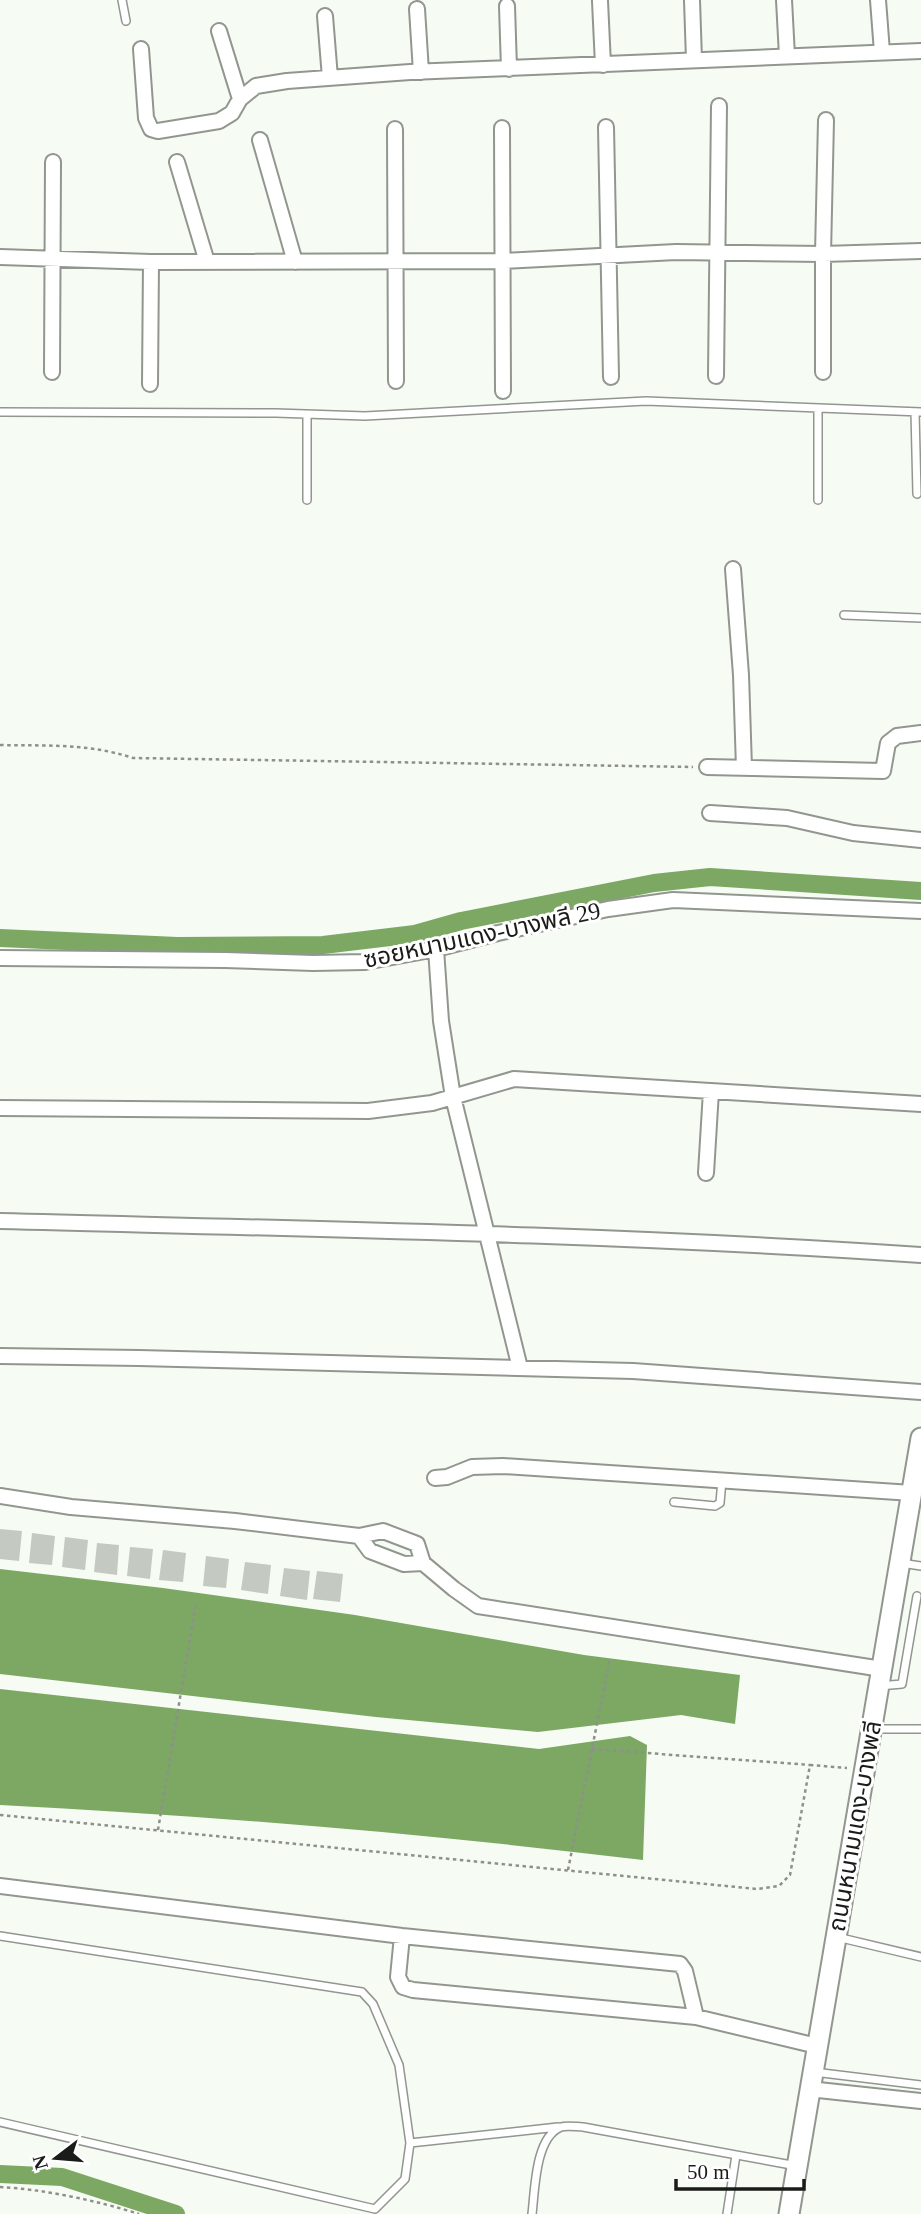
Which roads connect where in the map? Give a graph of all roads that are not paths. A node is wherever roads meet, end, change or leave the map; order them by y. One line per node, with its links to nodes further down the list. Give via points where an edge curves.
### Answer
1 (122, 0): 9 (lane)
2 (692, 0): 15 (street)
3 (784, 0): 14 (street)
4 (878, 0): 13 (street)
5 (600, 1): 16 (street)
6 (507, 6): 17 (street)
7 (417, 9): 18 (street)
8 (325, 16): 19 (street)
9 (127, 21)
10 (219, 31): 20 (street)
11 (141, 49): 20 (street, via 146,118 151,129 219,121 232,113)
12 (921, 51): 13 (street)
13 (882, 52): 14 (street)
14 (788, 56): 15 (street)
15 (694, 60): 16 (street)
16 (603, 65): 17 (street)
17 (509, 69): 18 (street)
18 (421, 72): 19 (street)
19 (330, 78): 20 (street, via 256,86)
20 (240, 99)
21 (719, 106): 30 (street)
22 (826, 120): 32 (street)
23 (606, 127): 31 (street)
24 (502, 128): 36 (street)
25 (395, 130): 35 (street)
26 (260, 141): 39 (street)
27 (53, 162): 34 (street)
28 (177, 162): 38 (street)
29 (921, 251): 32 (street)
30 (718, 252): 31 (street); 32 (street); 42 (street)
31 (610, 254): 36 (street); 43 (street)
32 (823, 254): 41 (street)
33 (0, 257): 34 (street)
34 (52, 257): 37 (street); 40 (street)
35 (397, 261): 36 (street); 39 (street); 44 (street)
36 (502, 261): 46 (street)
37 (151, 262): 38 (street); 45 (street)
38 (207, 262): 39 (street)
39 (295, 262)
40 (52, 372)
41 (823, 372)
42 (716, 376)
43 (611, 377)
44 (396, 381)
45 (150, 384)
46 (503, 391)
47 (818, 409): 49 (lane); 50 (lane, via 646,401 402,415); 53 (lane)
48 (0, 412): 50 (lane)
49 (918, 412): 51 (lane)
50 (307, 415): 52 (lane)
51 (917, 494)
52 (307, 500)
53 (818, 500)
54 (733, 569): 59 (street)
55 (844, 615): 56 (lane)
56 (921, 618)
57 (921, 733): 59 (street, via 897,736 888,743 883,771)
58 (707, 767): 59 (street)
59 (744, 768)
60 (710, 813): 61 (street, via 787,818 853,833)
61 (921, 840)
62 (921, 911): 63 (street, ซอยหนามแดง-บางพลี 29, via 673,900 608,909)
63 (436, 949): 64 (street, ซอยหนามแดง-บางพลี 29, via 365,962); 66 (street)
64 (0, 958)
65 (711, 1091): 66 (street, via 514,1079); 67 (street); 69 (street)
66 (453, 1097): 68 (street, via 368,1111); 71 (street)
67 (921, 1104)
68 (0, 1108)
69 (706, 1173)
70 (0, 1221): 71 (street)
71 (485, 1232): 72 (street); 74 (street)
72 (921, 1255)
73 (0, 1356): 74 (street)
74 (520, 1368): 75 (street, via 633,1371)
75 (921, 1392)
76 (921, 1438): 79 (main road, ถนนหนามแดง-บางพลี)
77 (435, 1478): 78 (street, via 472,1467 503,1466)
78 (722, 1480): 79 (street); 81 (lane, via 720,1503 715,1506)
79 (912, 1493): 82 (main road, ถนนหนามแดง-บางพลี)
80 (0, 1496): 83 (street)
81 (674, 1502)
82 (914, 1517): 84 (main road, ถนนหนามแดง-บางพลี)
83 (359, 1536): 85 (street, via 370,1551 404,1564); 85 (street, via 383,1531 417,1544)
84 (900, 1562): 86 (lane); 88 (main road, ถนนหนามแดง-บางพลี)
85 (423, 1563): 88 (street, via 478,1606)
86 (921, 1566)
87 (917, 1596): 88 (lane, via 902,1684)
88 (880, 1678): 89 (main road, ถนนหนามแดง-บางพลี)
89 (872, 1729): 90 (lane); 94 (main road, ถนนหนามแดง-บางพลี)
90 (921, 1729)
91 (0, 1886): 93 (street)
92 (0, 1936): 103 (lane, via 362,1992 373,2004 399,2065)
93 (402, 1936): 96 (street, via 680,1964); 96 (street, via 398,1977 403,1987 413,1990)
94 (836, 1937): 95 (lane); 97 (main road, ถนนหนามแดง-บางพลี)
95 (921, 1957)
96 (696, 2017): 97 (street)
97 (817, 2046): 98 (main road, ถนนหนามแดง-บางพลี)
98 (811, 2080): 99 (lane); 100 (street); 105 (main road, ถนนหนามแดง-บางพลี)
99 (921, 2085)
100 (921, 2101)
101 (0, 2122): 103 (lane, via 375,2209 405,2179)
102 (562, 2126): 103 (lane); 104 (lane); 106 (lane, via 549,2135 541,2151)
103 (410, 2143)
104 (736, 2155): 105 (lane); 107 (lane)
105 (797, 2166): 108 (main road, ถนนหนามแดง-บางพลี)
106 (532, 2214)
107 (727, 2214)
108 (789, 2214)

